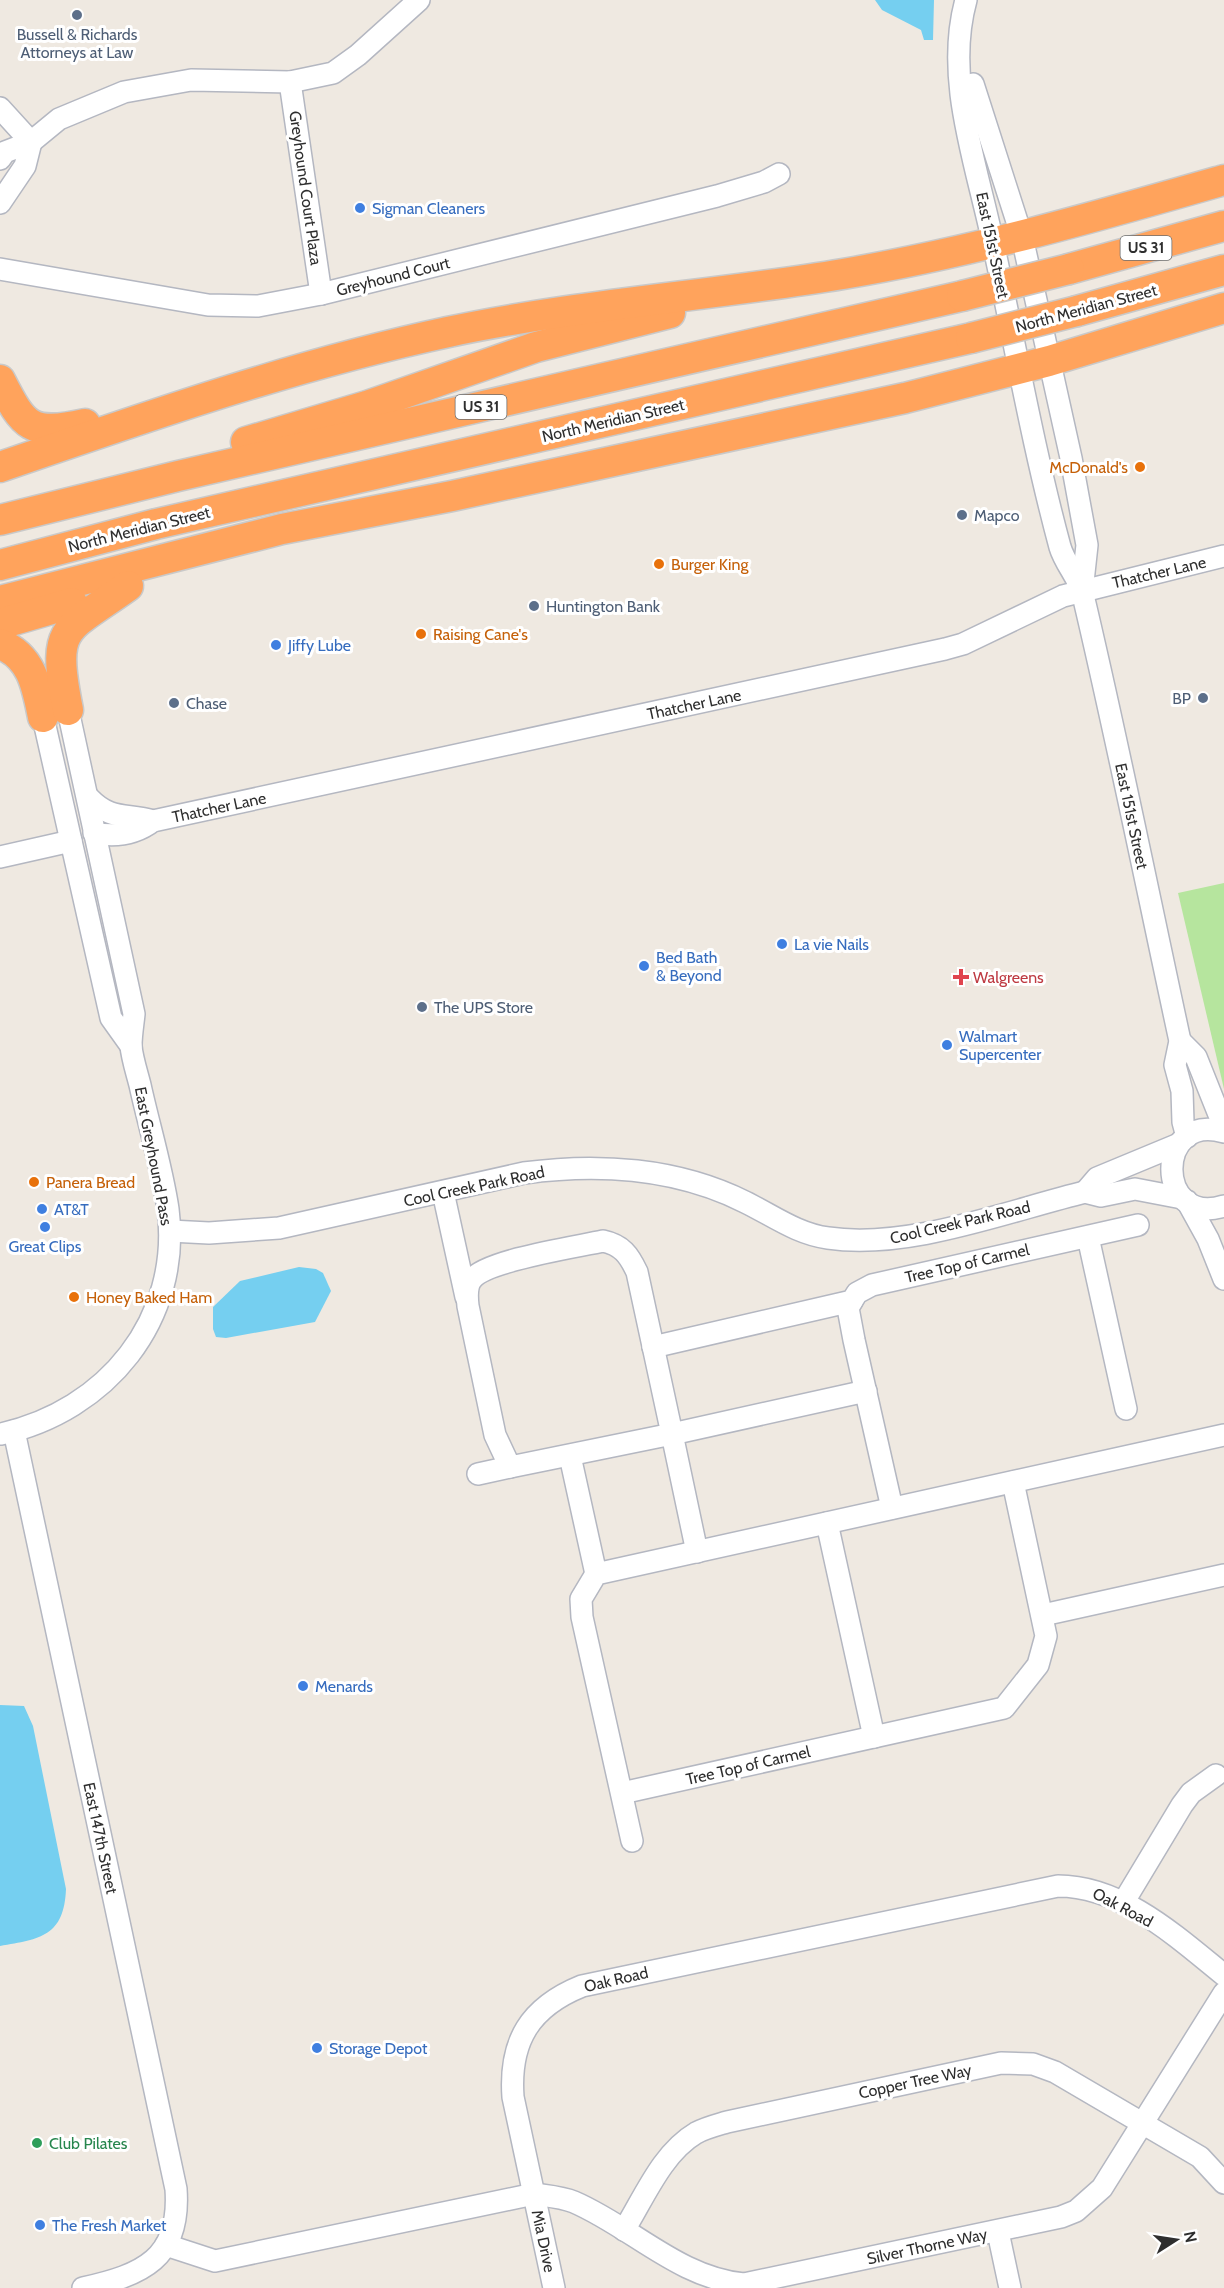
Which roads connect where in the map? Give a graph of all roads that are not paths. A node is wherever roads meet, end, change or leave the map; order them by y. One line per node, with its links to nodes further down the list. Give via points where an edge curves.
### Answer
1 (419, 0): 3 (street, via 345,66 319,78)
2 (966, 0): 11 (street, East 151st Street, via 974,93); 12 (street, East 151st Street, via 958,26 961,86)
3 (290, 82): 5 (street, via 191,80 136,90 102,99 59,119); 16 (street, Greyhound Court Plaza)
4 (0, 108): 5 (street)
5 (31, 142): 6 (street, via 5,152); 9 (street, via 25,166)
6 (0, 159)
7 (778, 174): 16 (street, Greyhound Court, via 717,196)
8 (1224, 180): 11 (highway)
9 (0, 203)
10 (1224, 226): 24 (highway, US 31, bridge, via 962,296)
11 (1022, 237): 12 (highway); 18 (street, East 151st Street)
12 (994, 244): 15 (highway); 19 (street, East 151st Street)
13 (0, 269): 16 (street, Greyhound Court, via 208,305 258,306)
14 (1224, 270): 26 (highway, North Meridian Street / US 31, bridge, via 971,338 190,516)
15 (840, 275): 21 (highway, via 500,321 334,359); 24 (highway, via 580,334 367,406)
16 (321, 294)
17 (1224, 308): 18 (highway)
18 (1049, 361): 19 (highway); 28 (street, East 151st Street, via 1087,545)
19 (1018, 369): 23 (highway, via 782,426); 28 (street, East 151st Street, via 1061,550)
20 (0, 380): 21 (highway, via 20,417 46,430)
21 (190, 401): 22 (highway)
22 (0, 467)
23 (452, 496): 27 (highway); 29 (highway, via 254,536)
24 (0, 519)
25 (1224, 556): 28 (street, Thatcher Lane)
26 (0, 565)
27 (128, 586): 30 (highway); 32 (highway, via 77,621 66,634)
28 (1082, 591): 34 (street, Thatcher Lane, via 1062,596 945,650); 38 (street, East 151st Street)
29 (0, 601)
30 (0, 624)
31 (0, 644): 32 (highway, via 19,655)
32 (56, 713): 33 (street, East Greyhound Pass); 36 (street, East Greyhound Pass)
33 (89, 798): 34 (street, Thatcher Lane, via 115,816); 35 (street, East Greyhound Pass)
34 (153, 821): 35 (street, Thatcher Lane, via 142,830 115,835)
35 (94, 833): 39 (street, East Greyhound Pass, via 134,1014)
36 (71, 841): 37 (street); 39 (street, East Greyhound Pass, via 111,1018)
37 (0, 856)
38 (1180, 1041): 40 (street, East 151st Street, via 1196,1057); 42 (street, East 151st Street, via 1175,1065 1182,1091)
39 (131, 1046): 48 (street, East Greyhound Pass)
40 (1224, 1127)
41 (1224, 1132): 42 (street, Cool Creek Park Road, via 1206,1130)
42 (1183, 1140): 44 (street, Cool Creek Park Road, via 1097,1179); 45 (street, via 1170,1171)
43 (443, 1192): 44 (street, Cool Creek Park Road, via 560,1168 627,1168 719,1191 796,1229 826,1238 857,1240 902,1237); 48 (street, Cool Creek Park Road, via 279,1228); 52 (street)
44 (1085, 1192): 45 (street, Cool Creek Park Road, via 1101,1196 1135,1189)
45 (1185, 1199): 46 (street, Cool Creek Park Road, via 1204,1208); 50 (street, via 1208,1239)
46 (1224, 1206)
47 (1138, 1225): 49 (street, Tree Top of Carmel)
48 (170, 1232): 56 (street, East Greyhound Pass, via 160,1292 149,1324 134,1350 88,1397 45,1420)
49 (1088, 1237): 51 (street, Tree Top of Carmel, via 872,1285 856,1293); 55 (street)
50 (1224, 1279)
51 (852, 1301): 53 (street, Tree Top of Carmel); 54 (street, via 848,1308)
52 (468, 1306): 53 (street, via 467,1290 472,1278 484,1269 603,1241 616,1244 637,1272); 60 (street, via 495,1435)
53 (653, 1347): 57 (street)
54 (866, 1391): 57 (street); 63 (street)
55 (1126, 1409)
56 (7, 1432): 81 (street, East 147th Street, via 176,2189 176,2217)
57 (672, 1434): 59 (street); 65 (street)
58 (1224, 1435): 62 (street)
59 (570, 1455): 60 (street); 66 (street)
60 (510, 1467): 61 (street)
61 (478, 1474)
62 (1013, 1482): 63 (street); 68 (street, Tree Top of Carmel)
63 (892, 1508): 64 (street)
64 (827, 1523): 65 (street); 69 (street)
65 (697, 1552): 66 (street)
66 (596, 1574): 71 (street, via 581,1599 582,1617)
67 (1224, 1575): 68 (street)
68 (1043, 1615): 69 (street, Tree Top of Carmel, via 1046,1636 1038,1665 1004,1708)
69 (874, 1737): 71 (street, Tree Top of Carmel)
70 (1216, 1775): 73 (street, via 1191,1793 1182,1805)
71 (622, 1793): 72 (street)
72 (633, 1841)
73 (1123, 1903): 74 (street, Oak Road, via 1179,1939); 78 (street, Oak Road, via 1076,1886 1032,1890 570,1990 540,2010 520,2039 511,2074)
74 (1224, 1975)
75 (1224, 1993): 76 (street, Silver Thorne Way)
76 (1143, 2123): 77 (street, Copper Tree Way, via 1200,2157); 79 (street, Copper Tree Way, via 1055,2072 1033,2064 1000,2063 727,2122 697,2133 663,2167); 80 (street, Silver Thorne Way, via 1108,2181 1076,2211)
77 (1224, 2183)
78 (534, 2194): 79 (street, Silver Thorne Way, via 574,2202); 81 (street, via 215,2261); 83 (street, Mia Drive)
79 (624, 2230): 80 (street, Silver Thorne Way, via 689,2269 744,2284)
80 (998, 2232): 84 (street)
81 (166, 2245): 82 (street, via 134,2275)
82 (83, 2288)
83 (554, 2288)
84 (1010, 2288)

